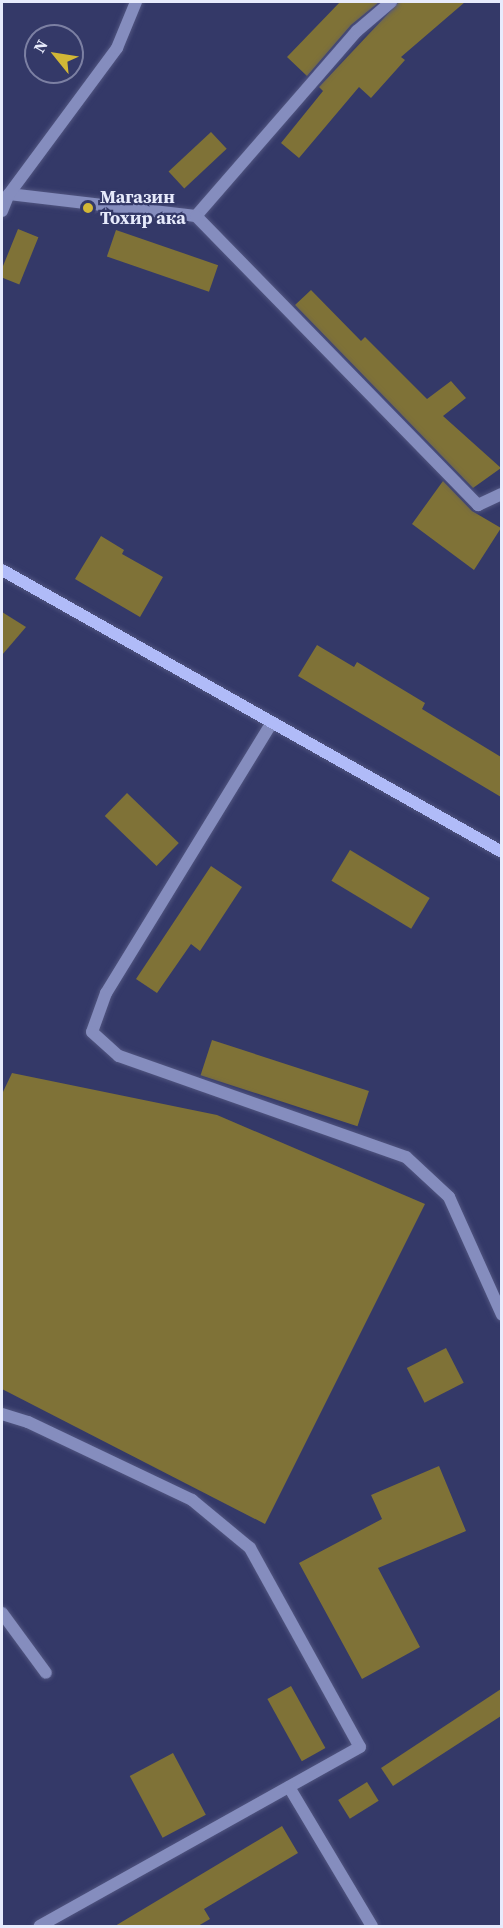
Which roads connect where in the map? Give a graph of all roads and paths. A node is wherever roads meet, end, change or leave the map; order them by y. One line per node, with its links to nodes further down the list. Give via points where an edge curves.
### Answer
1 (136, 2): 3 (street, via 117,48)
2 (391, 2): 5 (street, via 357,31)
3 (9, 194): 4 (street); 5 (street)
4 (2, 212)
5 (196, 216): 6 (street, via 478,505)
6 (501, 494)
7 (2, 570): 8 (main road)
8 (270, 724): 9 (main road); 10 (street, via 106,993 92,1032 119,1056 406,1157 449,1197)
9 (501, 852)
10 (501, 1315)
11 (2, 1414): 14 (street, via 28,1422 192,1500 250,1548 360,1747)
12 (2, 1613): 13 (street)
13 (46, 1673)
14 (289, 1787): 15 (street); 16 (street)
15 (40, 1926)
16 (372, 1926)

